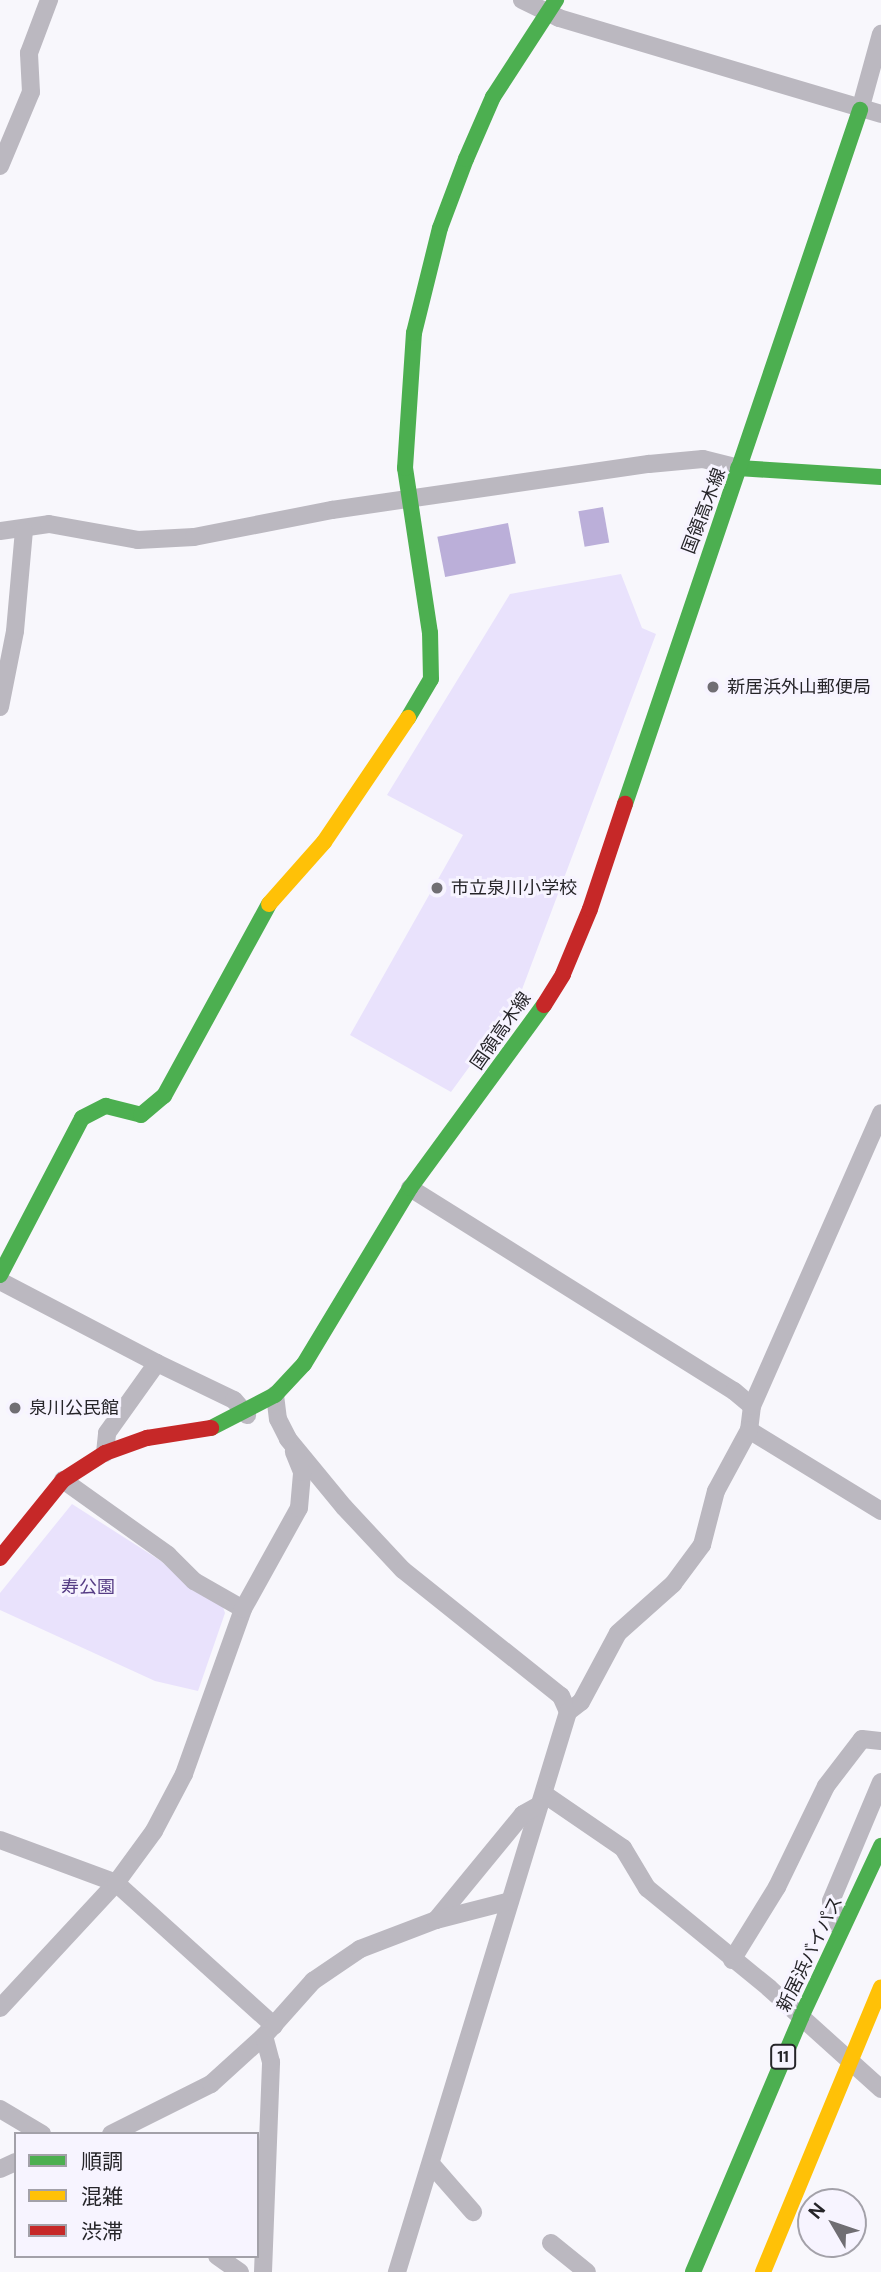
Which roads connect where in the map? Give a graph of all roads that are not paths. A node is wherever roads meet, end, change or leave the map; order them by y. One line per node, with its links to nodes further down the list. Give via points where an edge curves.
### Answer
1 (49, 0): 7 (street, via 29,53 31,92)
2 (522, 0): 3 (street)
3 (551, 6): 5 (street); 10 (main road, via 493,97 440,228 414,333 405,468)
4 (881, 34): 5 (street)
5 (860, 110): 6 (street); 8 (main road)
6 (881, 114)
7 (0, 166)
8 (738, 468): 9 (main road, 国領高木線); 10 (street, via 703,459 649,464); 15 (main road, 国領高木線, via 590,909 563,974 519,1044)
9 (881, 477)
10 (409, 502): 12 (street, via 332,510 194,537 138,540 49,524); 16 (main road, via 430,633 431,679 386,756 324,842 259,916 164,1096 141,1115 106,1106 82,1118)
11 (0, 531): 12 (street)
12 (24, 531): 13 (street, via 15,631)
13 (0, 707)
14 (881, 1113): 20 (street)
15 (410, 1188): 19 (main road, 国領高木線, via 304,1364); 20 (street)
16 (0, 1275)
17 (0, 1281): 18 (street)
18 (157, 1363): 21 (street, via 234,1400); 24 (street, via 107,1433)
19 (275, 1395): 21 (main road, 国領高木線); 23 (street, via 278,1419)
20 (752, 1406): 22 (street)
21 (247, 1415): 24 (main road, 国領高木線, via 220,1426 147,1438)
22 (749, 1430): 26 (street); 29 (street, via 716,1491 702,1545 673,1584 618,1633 581,1702)
23 (288, 1439): 28 (street, via 302,1472 299,1508); 29 (street, via 403,1570 561,1696)
24 (105, 1452): 25 (main road, 国領高木線)
25 (63, 1480): 27 (main road, 国領高木線); 28 (street, via 168,1555 194,1581)
26 (881, 1511)
27 (0, 1558)
28 (243, 1609): 35 (street, via 184,1774 154,1831)
29 (568, 1712): 32 (street)
30 (881, 1741): 39 (street, via 862,1739 826,1786 777,1887)
31 (881, 1782): 38 (street, via 831,1901)
32 (542, 1799): 36 (street); 37 (street, via 523,1814); 39 (street, via 623,1848 647,1888)
33 (0, 1840): 35 (street)
34 (881, 1846): 38 (main road, 新居浜バイパス / 11)
35 (116, 1883): 41 (street); 43 (street)
36 (510, 1901): 37 (street); 49 (street)
37 (436, 1920): 43 (street, via 360,1949 313,1981)
38 (842, 1936): 42 (main road, 新居浜バイパス / 11)
39 (732, 1960): 42 (street)
40 (881, 1987): 44 (main road)
41 (0, 2008)
42 (801, 2017): 44 (street); 57 (main road, 新居浜バイパス / 11)
43 (269, 2031): 48 (street, via 211,2084); 54 (street)
44 (851, 2064): 45 (street); 58 (main road)
45 (881, 2090)
46 (0, 2109): 47 (street)
47 (39, 2132)
48 (115, 2132)
49 (431, 2164): 50 (street); 55 (street)
50 (473, 2212)
51 (551, 2243): 56 (street)
52 (220, 2258): 53 (street)
53 (240, 2272)
54 (263, 2272)
55 (397, 2272)
56 (587, 2272)
57 (693, 2272)
58 (763, 2272)

